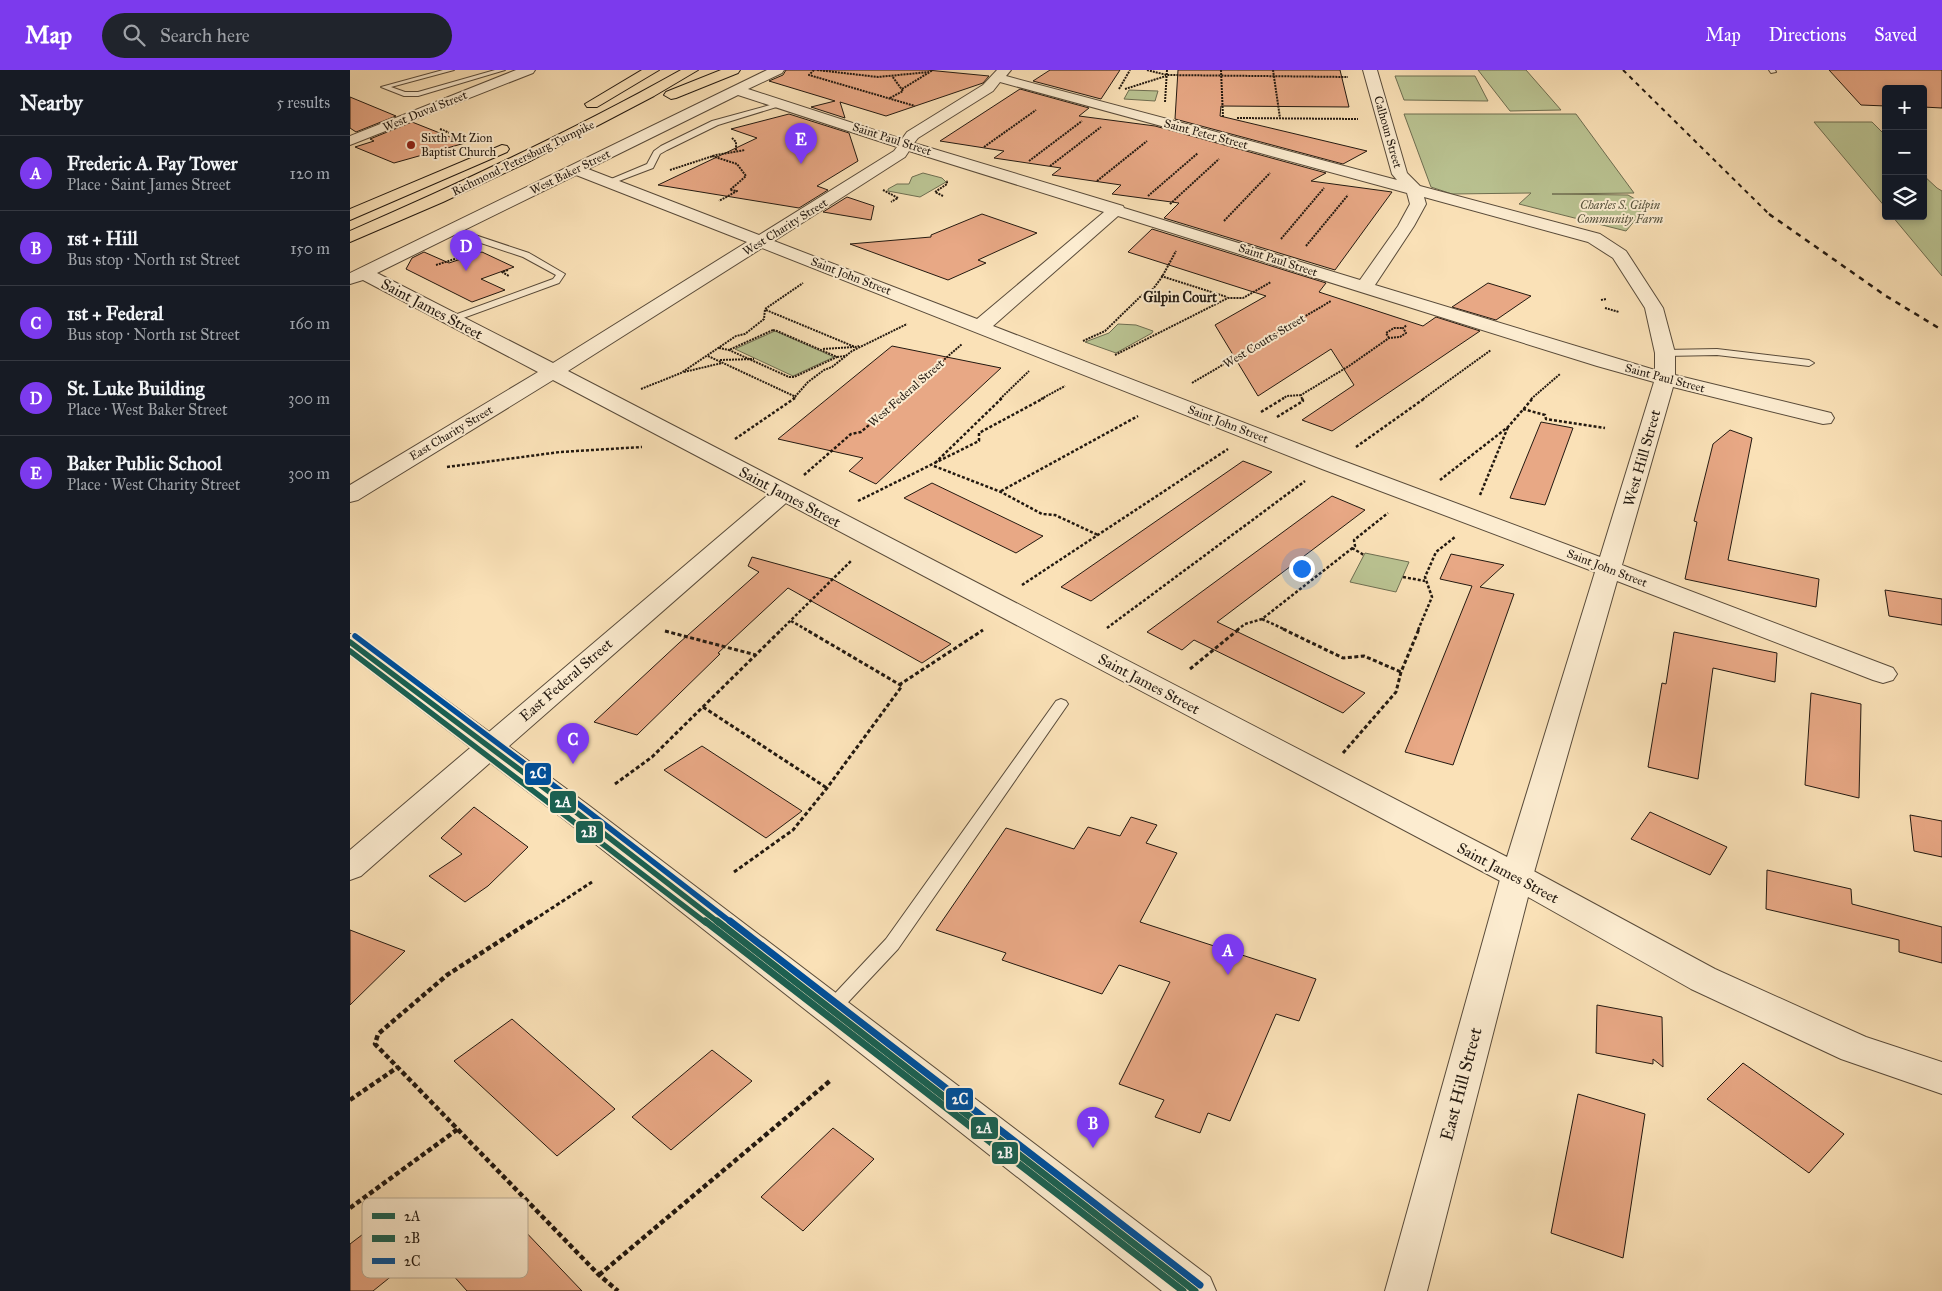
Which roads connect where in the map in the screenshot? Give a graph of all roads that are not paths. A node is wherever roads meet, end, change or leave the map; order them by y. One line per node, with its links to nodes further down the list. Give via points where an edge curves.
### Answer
1 (451, 70): 10 (lane, via 384,87 404,94 418,94)
2 (528, 70): 9 (street, West Duval Street)
3 (652, 70): 13 (highway, Richmond-Petersburg Turnpike)
4 (691, 70): 14 (highway, Richmond-Petersburg Turnpike)
5 (733, 70): 14 (highway)
6 (776, 70): 11 (street, West Baker Street)
7 (1370, 70): 21 (street, Calhoun Street, via 1400,174)
8 (1002, 74): 17 (street, West Charity Street, via 988,88 912,135); 21 (street, Saint Peter Street)
9 (499, 76): 10 (lane); 10 (lane); 15 (street, West Duval Street)
10 (476, 79)
11 (737, 90): 12 (street, Saint Paul Street); 19 (street, West Baker Street)
12 (781, 104): 17 (street, Saint Paul Street); 20 (lane, via 715,122 664,148 650,166)
13 (580, 110)
14 (615, 113): 26 (highway, Richmond-Petersburg Turnpike, via 473,184)
15 (350, 141)
16 (515, 143): 18 (highway, Richmond-Petersburg Turnpike)
17 (906, 145): 23 (street, Saint Paul Street); 27 (street, West Charity Street, via 900,154)
18 (489, 155): 22 (highway); 24 (highway, Richmond-Petersburg Turnpike)
19 (576, 169): 20 (street, Saint John Street); 25 (street, West Baker Street)
20 (608, 182): 27 (street, Saint John Street)
21 (1414, 189): 29 (street, via 1418,204); 32 (street, West Hill Street, via 1594,238 1608,246 1620,255 1654,308)
22 (350, 205)
23 (1117, 209): 29 (street, Saint Paul Street); 31 (street)
24 (350, 216)
25 (451, 230): 28 (street, West Baker Street); 30 (lane, via 526,255 561,274 556,281)
26 (350, 237)
27 (763, 242): 31 (street, Saint John Street); 34 (street, West Charity Street)
28 (357, 276): 30 (street, Saint James Street)
29 (1364, 287): 35 (street, Saint Paul Street)
30 (452, 319): 34 (street, Saint James Street)
31 (974, 333): 39 (street, Saint John Street)
32 (1665, 353): 33 (lane, via 1717,352); 35 (street, West Hill Street)
33 (1809, 362)
34 (553, 372): 37 (street, Saint James Street); 38 (street, East Charity Street)
35 (1665, 379): 36 (street, Saint Paul Street); 39 (street, West Hill Street)
36 (1823, 418)
37 (791, 487): 43 (street, East Federal Street); 45 (street, Saint James Street, via 829,516)
38 (350, 495)
39 (1610, 569): 41 (street, Saint John Street); 45 (street, West Hill Street)
40 (350, 642): 43 (street)
41 (1883, 674)
42 (1061, 704): 46 (lane, via 892,944)
43 (488, 747): 44 (street, East Federal Street); 46 (street)
44 (350, 868)
45 (1517, 876): 47 (street, Saint James Street, via 1703,979 1854,1048); 49 (street, East Hill Street)
46 (831, 1009): 48 (street)
47 (1942, 1078)
48 (1195, 1291)
49 (1406, 1291)

